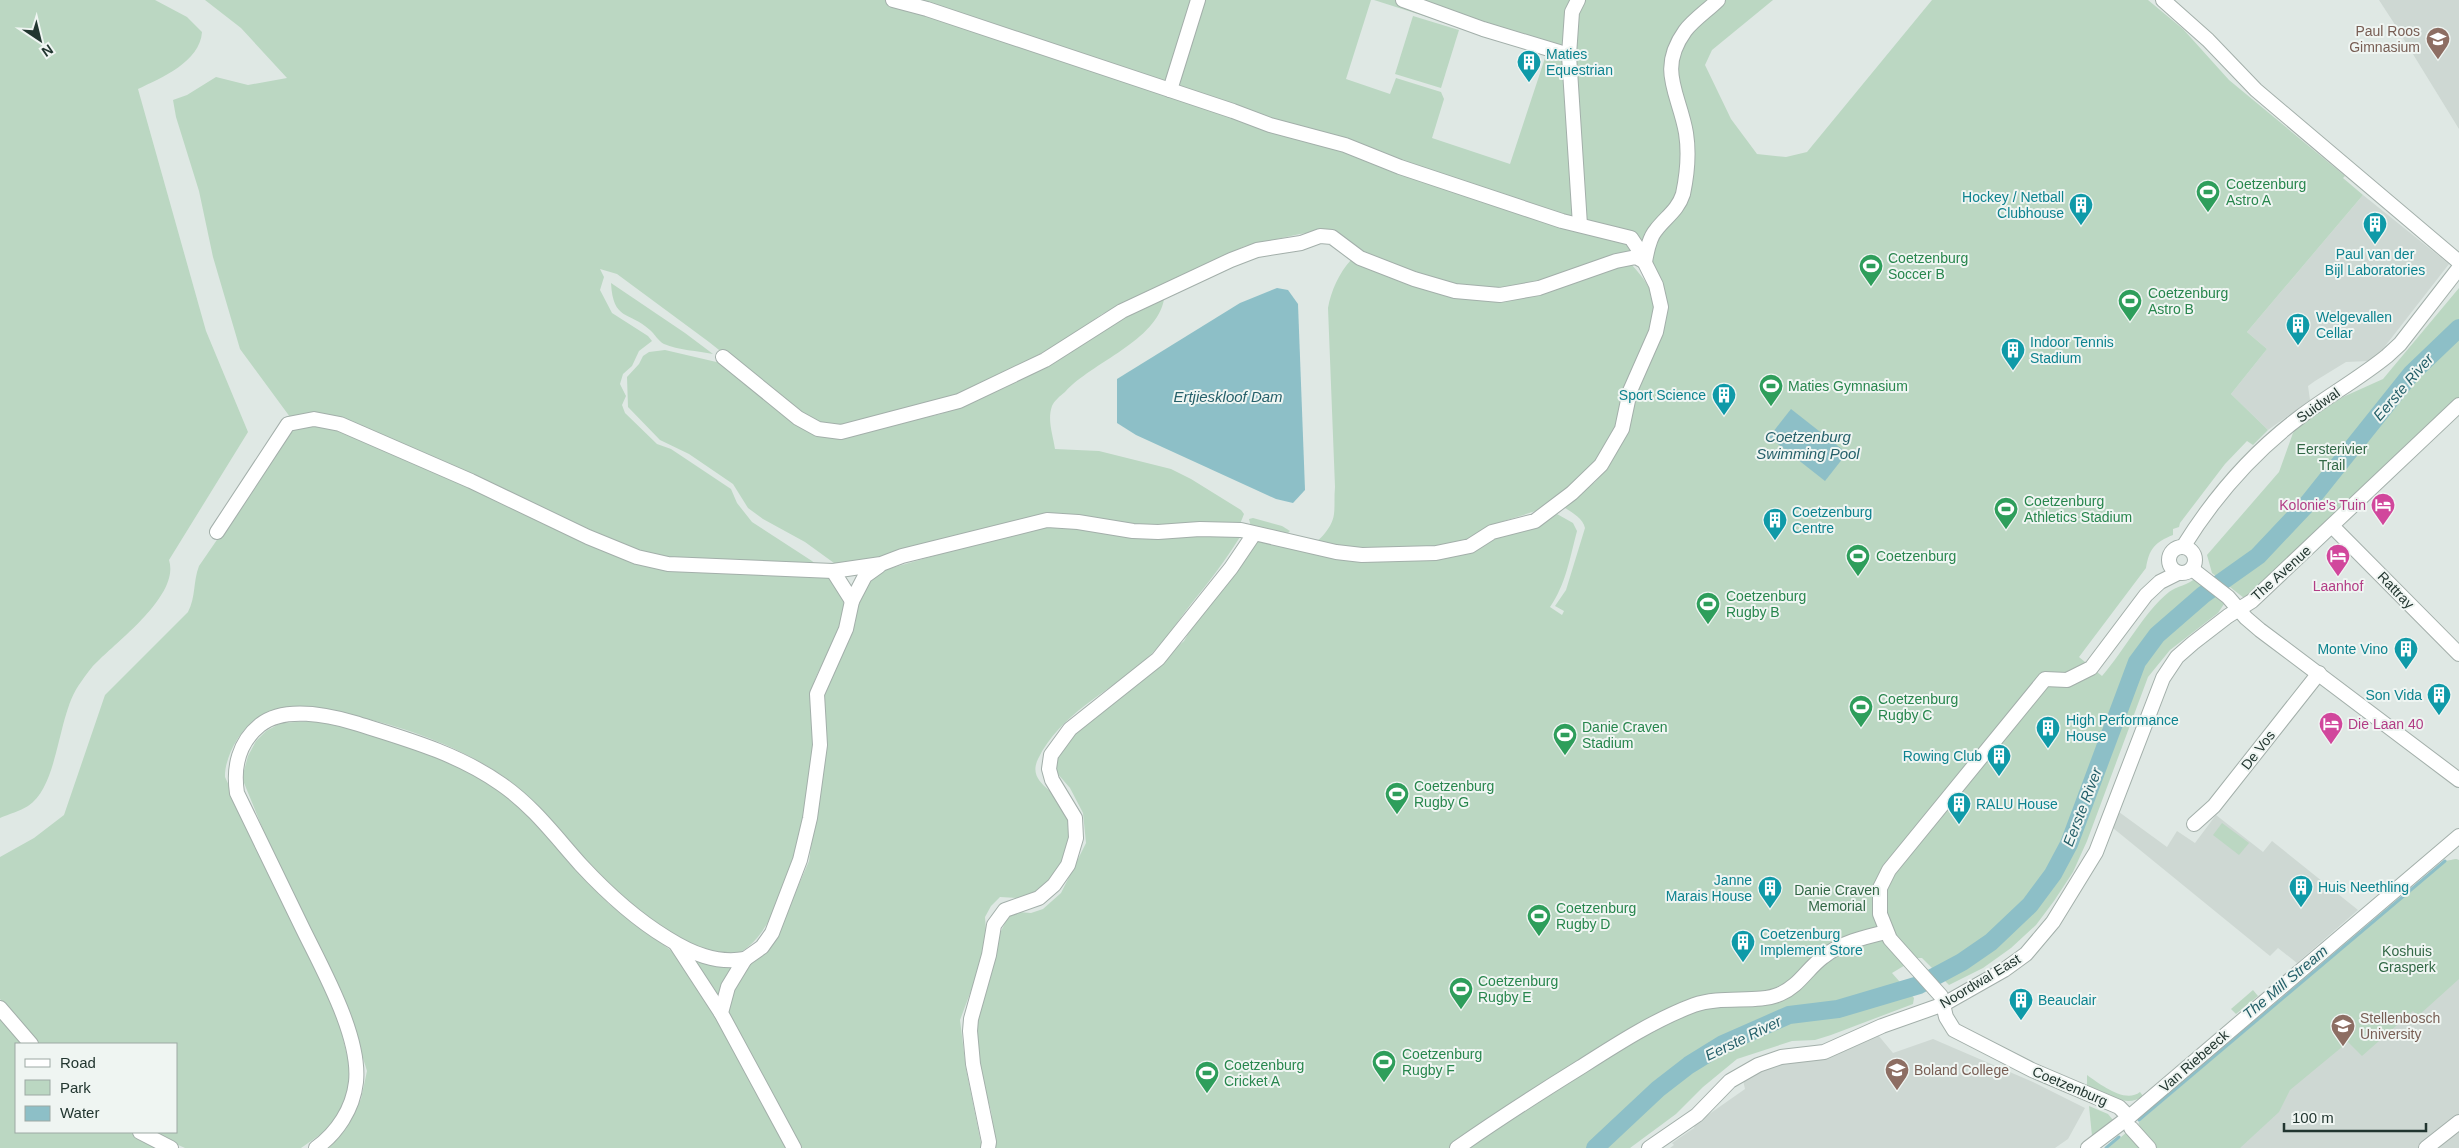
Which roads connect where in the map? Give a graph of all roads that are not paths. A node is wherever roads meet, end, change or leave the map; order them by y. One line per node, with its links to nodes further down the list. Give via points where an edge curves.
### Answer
1 (893, 0): 8 (street)
2 (1198, 0): 8 (street)
3 (1403, 0): 7 (street)
4 (1578, 0): 7 (street, via 1572,12)
5 (1718, 0): 10 (street, via 1685,30 1672,54 1670,74 1686,134 1687,166 1679,204 1655,231)
6 (2163, 0): 11 (street, via 2198,29 2256,90)
7 (1569, 55): 9 (street)
8 (1170, 90): 9 (street, via 1270,125 1345,145 1400,167)
9 (1580, 226): 10 (street, via 1631,238)
10 (1645, 262): 13 (street, via 1636,257 1616,261 1539,288 1500,296 1455,291 1414,278 1360,258 1332,237 1320,236 1301,243 1258,250 1223,264 1122,312 1044,360 959,401 841,432 818,429 798,418); 17 (street, via 1656,285 1661,308 1656,332 1630,391 1622,429 1601,465 1548,513 1535,521 1492,532 1470,546 1436,553 1353,554)
11 (2459, 262)
12 (2459, 268): 18 (street, Suidwal, via 2387,356 2300,417 2255,455 2209,507)
13 (723, 357)
14 (2459, 405): 15 (street, The Avenue)
15 (2332, 526): 24 (street, The Avenue, via 2252,601); 25 (street, Rattray)
16 (217, 532): 22 (street, via 288,424 314,418 340,424 637,557 694,567 727,565)
17 (1254, 534): 19 (street, via 1241,530 1200,528 1133,532 1047,520); 43 (street, via 1158,659 1070,729 1051,755 1049,769 1052,780 1075,818 1076,838 1068,865 1054,884 1038,898 1004,910 994,925 970,1031 973,1064 987,1125)
18 (2183, 547): 20 (street, via 2171,552); 21 (street, via 2194,555)
19 (881, 564): 22 (street); 23 (street, via 866,576)
20 (2174, 569): 21 (street, via 2184,573); 30 (street, via 2146,596 2091,668 2067,680 2046,679 1901,855 1880,888 1880,914)
21 (2195, 571): 24 (street)
22 (833, 572): 23 (street)
23 (852, 601): 32 (street, via 846,630 817,694 820,745 810,818 800,860 772,933 762,947)
24 (2238, 609): 26 (street, The Avenue, via 2260,630); 33 (street, Noordwal East, via 2177,657 2163,678 2096,852 2053,922 2015,962)
25 (2459, 654)
26 (2319, 673): 27 (street, The Avenue); 28 (street, De Vos, via 2214,806)
27 (2459, 780)
28 (2194, 824)
29 (2458, 840): 37 (street, Van Riebeeck)
30 (1886, 932): 33 (street, Coetzenburg, via 1941,996); 44 (street, via 1832,951 1798,983 1779,995 1726,998 1696,1004 1649,1026)
31 (676, 944): 32 (street, via 717,961); 35 (street); 41 (street, via 618,902 533,809 468,764 430,746 340,719 300,714 263,722 247,738 239,753 234,775 237,792 342,1013 353,1048 356,1081 352,1102 338,1128)
32 (745, 960): 35 (street, via 728,988)
33 (1944, 1004): 37 (street, Coetzenburg, via 1949,1024 1960,1034 2032,1070 2119,1107); 45 (street, Noordwal East, via 1882,1026 1824,1052 1781,1057 1758,1065 1730,1081 1697,1114)
34 (0, 1008): 36 (street)
35 (720, 1013): 42 (street)
36 (30, 1043)
37 (2130, 1122): 46 (street, Van Riebeeck); 47 (street, Coetzenburg)
38 (2459, 1122): 48 (street)
39 (142, 1133): 40 (street)
40 (171, 1148)
41 (316, 1148)
42 (794, 1148)
43 (988, 1148)
44 (1457, 1148)
45 (1649, 1148)
46 (2088, 1148)
47 (2149, 1148)
48 (2426, 1148)

